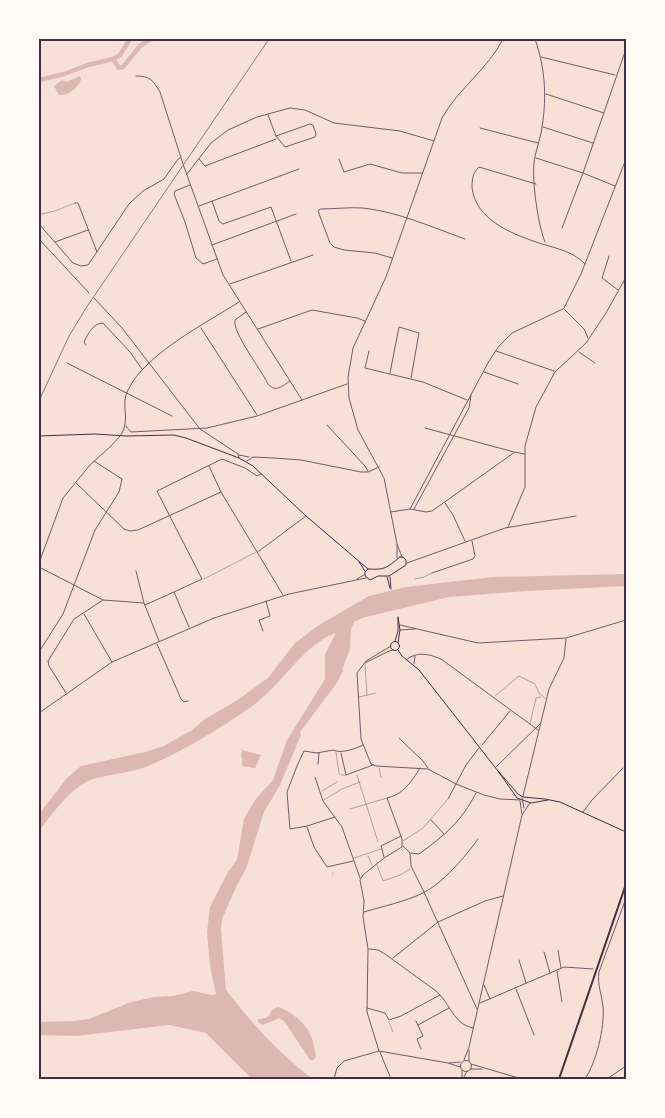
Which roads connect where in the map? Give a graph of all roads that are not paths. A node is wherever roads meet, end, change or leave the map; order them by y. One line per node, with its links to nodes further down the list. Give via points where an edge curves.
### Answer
1 (503, 39): 13 (street, via 494,55 445,114)
2 (535, 39): 4 (street)
3 (626, 49): 6 (street)
4 (540, 56): 6 (street); 7 (street)
5 (136, 76): 16 (street, via 145,76 153,81 160,92)
6 (616, 76): 8 (street)
7 (545, 93): 8 (street); 10 (street)
8 (604, 112): 15 (street)
9 (267, 114): 12 (street); 13 (street, via 288,109 307,110 332,123 400,131); 18 (street, via 222,134)
10 (542, 126): 14 (street); 15 (street)
11 (480, 128): 14 (street)
12 (276, 137): 12 (street, via 284,147 316,134 313,125 309,124); 18 (street, via 206,166)
13 (434, 141): 24 (street)
14 (539, 143): 17 (street)
15 (593, 143): 22 (street)
16 (181, 157): 23 (street); 44 (street, via 164,179 129,204)
17 (535, 158): 22 (street); 25 (street)
18 (199, 159): 23 (street)
19 (339, 159): 24 (street, via 344,172 370,164 404,174)
20 (626, 159): 27 (street)
21 (299, 169): 28 (street)
22 (583, 173): 27 (street); 37 (street)
23 (187, 174): 26 (street)
24 (422, 174): 34 (street)
25 (536, 184): 42 (street, via 538,212); 42 (street, via 479,167 472,182 480,211 512,233)
26 (190, 185): 30 (street); 48 (street, via 175,190 174,194 196,258 202,264)
27 (616, 186): 50 (street)
28 (212, 201): 30 (street); 35 (street, via 222,224 271,207)
29 (74, 203): 33 (street); 38 (street, via 78,204)
30 (198, 206): 43 (street)
31 (39, 210): 33 (street)
32 (296, 214): 35 (street)
33 (40, 215)
34 (408, 217): 40 (street); 47 (street); 47 (street, via 359,208 318,211 333,247)
35 (276, 221): 43 (street); 49 (street)
36 (39, 224): 41 (street)
37 (562, 228)
38 (89, 230): 41 (street); 44 (street)
39 (39, 239): 54 (street)
40 (464, 239)
41 (55, 242): 44 (street, via 81,266 90,263)
42 (546, 244): 50 (street, via 576,256)
43 (212, 245): 48 (street)
44 (98, 252)
45 (313, 255): 49 (street)
46 (609, 256): 53 (street, via 602,278)
47 (393, 258): 59 (street)
48 (218, 259): 52 (street)
49 (291, 261): 52 (street)
50 (585, 264): 57 (street)
51 (626, 277): 53 (street)
52 (229, 284): 56 (street)
53 (618, 290): 62 (street)
54 (89, 293)
55 (94, 298): 67 (street)
56 (240, 301): 58 (street); 60 (street)
57 (564, 309): 62 (street); 65 (street, via 517,330)
58 (247, 312): 61 (street); 75 (street, via 234,324 268,384 276,389)
59 (366, 322): 61 (street, via 312,310); 76 (street, via 351,355)
60 (200, 326): 67 (street); 85 (street)
61 (258, 329): 75 (street)
62 (588, 339): 66 (street)
63 (86, 345): 70 (street, via 84,342 91,330 103,323)
64 (369, 351): 73 (street, via 365,368)
65 (495, 351): 71 (street); 72 (street)
66 (578, 351): 69 (street); 72 (street)
67 (148, 362): 70 (street); 89 (street)
68 (67, 363): 78 (street)
69 (595, 363)
70 (143, 370): 78 (street)
71 (483, 372): 77 (street); 79 (street)
72 (554, 372): 95 (street, via 533,414)
73 (390, 374): 74 (street); 74 (street, via 398,328 419,333)
74 (410, 379): 81 (street)
75 (291, 381): 80 (street)
76 (347, 384): 80 (street); 102 (street, via 361,436)
77 (518, 384)
78 (127, 392): 84 (street); 87 (street)
79 (472, 394): 81 (street); 83 (street)
80 (302, 400): 85 (street)
81 (468, 400): 82 (street)
82 (466, 403): 83 (street); 90 (street)
83 (470, 405): 93 (street)
84 (172, 416)
85 (257, 416): 89 (street)
86 (327, 425): 103 (street)
87 (126, 426): 89 (street, via 131,432); 92 (street)
88 (425, 428): 90 (street)
89 (200, 429): 96 (street)
90 (449, 434): 93 (street); 108 (street)
91 (39, 436): 92 (main road)
92 (120, 436): 97 (main road, via 174,435); 99 (street)
93 (453, 436): 94 (street); 109 (street)
94 (515, 452): 95 (street); 107 (street)
95 (524, 454): 115 (street, via 525,487)
96 (239, 455): 97 (street); 98 (street)
97 (239, 458): 100 (main road)
98 (250, 458): 100 (street); 103 (street, via 301,460)
99 (94, 461): 105 (street); 110 (street, via 122,479 119,492)
100 (247, 462): 104 (main road)
101 (209, 465): 104 (street, via 224,459 257,476); 106 (street); 112 (street, via 157,491)
102 (379, 467): 103 (street); 111 (street)
103 (368, 472)
104 (261, 474): 113 (main road)
105 (75, 482): 110 (street); 123 (street, via 61,502)
106 (221, 492): 112 (street); 119 (street)
107 (445, 502): 109 (street, via 430,512); 117 (street)
108 (410, 509): 109 (street); 111 (street)
109 (413, 510)
110 (106, 512): 112 (street, via 130,531); 136 (street, via 95,530)
111 (391, 512): 118 (street)
112 (169, 516): 133 (street)
113 (306, 516): 119 (street); 122 (main road)
114 (576, 516): 115 (street)
115 (508, 527): 116 (street)
116 (471, 540): 117 (street); 129 (street, via 473,559)
117 (465, 542): 124 (street)
118 (397, 544): 120 (street); 121 (street)
119 (258, 552): 133 (street); 138 (street)
120 (402, 557): 121 (main road); 124 (main road)
121 (398, 558): 126 (main road, via 387,567)
122 (359, 562): 126 (main road); 128 (main road)
123 (39, 563)
124 (406, 563): 130 (main road)
125 (39, 567): 136 (street)
126 (368, 569): 128 (main road)
127 (136, 571): 141 (street)
128 (365, 573): 132 (main road); 135 (street)
129 (432, 573): 134 (street)
130 (390, 575): 131 (main road); 131 (main road, via 390,588)
131 (386, 577): 132 (main road)
132 (366, 578): 135 (street)
133 (202, 579): 137 (street)
134 (415, 579)
135 (354, 580): 138 (street)
136 (74, 585): 139 (street); 157 (street, via 64,614)
137 (174, 592): 141 (street); 145 (street)
138 (283, 595): 140 (street)
139 (103, 600): 141 (street); 142 (street)
140 (266, 601): 145 (street); 148 (street, via 270,616 259,620)
141 (144, 604): 150 (street)
142 (84, 613): 160 (street); 164 (street, via 74,619 47,662)
143 (626, 620): 149 (street)
144 (400, 624): 146 (street); 147 (main road); 151 (main road, via 398,617)
145 (190, 628): 150 (street)
146 (418, 629): 147 (street); 149 (street, via 478,643)
147 (400, 630): 153 (main road)
148 (263, 631)
149 (566, 638): 169 (street, via 564,658)
150 (160, 641): 152 (street)
151 (395, 642): 153 (main road); 154 (main road)
152 (156, 643): 160 (street); 170 (street, via 181,699)
153 (398, 643): 156 (main road)
154 (391, 646): 155 (main road); 161 (street)
155 (393, 650): 156 (main road); 161 (street)
156 (398, 650): 159 (main road)
157 (39, 652)
158 (416, 655): 159 (street); 162 (street); 167 (street, via 442,659)
159 (406, 660): 162 (main road)
160 (112, 662): 164 (street)
161 (365, 663): 165 (street); 166 (street, via 357,673)
162 (414, 665): 180 (main road)
163 (376, 692): 165 (street)
164 (67, 694): 172 (street)
165 (367, 695): 166 (street)
166 (359, 696): 178 (street)
167 (494, 697): 168 (street, via 519,676 535,684); 171 (street)
168 (542, 697): 169 (street); 173 (street, via 536,698)
169 (546, 698): 174 (street)
170 (188, 701)
171 (511, 710): 173 (street); 179 (street)
172 (39, 713)
173 (530, 724): 175 (street)
174 (540, 724): 175 (street); 176 (street)
175 (536, 728): 176 (street); 187 (street)
176 (539, 730): 201 (street)
177 (399, 738): 190 (street)
178 (364, 745): 183 (street); 185 (street)
179 (482, 745)
180 (480, 748): 187 (main road); 198 (street)
181 (319, 752): 182 (street); 184 (street); 216 (street, via 302,753 287,793 290,828)
182 (336, 752): 183 (street); 193 (street, via 340,773)
183 (341, 752): 193 (street)
184 (318, 764)
185 (372, 765): 186 (street); 193 (street)
186 (379, 766): 188 (street); 194 (street)
187 (495, 767): 191 (main road)
188 (420, 768): 190 (street); 202 (street, via 404,789)
189 (623, 768): 212 (street)
190 (428, 769): 198 (street)
191 (498, 771): 201 (main road); 204 (main road)
192 (357, 775): 197 (street)
193 (346, 776)
194 (381, 777)
195 (315, 778): 199 (street)
196 (338, 782): 199 (street)
197 (360, 782): 206 (street, via 342,788); 209 (street)
198 (456, 784): 200 (street); 203 (street)
199 (320, 792): 206 (street)
200 (476, 792): 204 (street, via 496,799); 218 (street, via 464,814)
201 (522, 797): 204 (street); 205 (main road); 207 (street)
202 (387, 798): 209 (street); 219 (street)
203 (448, 799): 215 (street)
204 (520, 800): 207 (main road); 213 (street)
205 (548, 800): 208 (main road); 212 (main road)
206 (323, 801): 214 (street)
207 (523, 801): 208 (main road); 211 (street)
208 (531, 803): 211 (street)
209 (366, 804): 210 (street); 222 (street)
210 (350, 810)
211 (524, 810): 213 (street)
212 (583, 812): 217 (main road)
213 (522, 815): 235 (street)
214 (335, 817): 216 (street); 228 (street, via 342,827)
215 (431, 820): 218 (street); 221 (street)
216 (307, 826): 228 (street, via 314,847 327,867)
217 (625, 831)
218 (445, 834): 225 (street, via 420,854)
219 (401, 836): 221 (street); 224 (street, via 382,844)
220 (478, 839): 234 (street, via 463,858)
221 (403, 841): 223 (street)
222 (378, 842)
223 (402, 846): 225 (street); 227 (street)
224 (381, 850): 226 (street); 227 (street)
225 (410, 853): 231 (street)
226 (367, 854): 228 (street); 230 (street)
227 (384, 858): 229 (street)
228 (353, 860): 232 (street)
229 (377, 864): 230 (street); 231 (street, via 383,881)
230 (372, 866): 232 (street)
231 (412, 868): 234 (street)
232 (361, 879): 237 (street)
233 (626, 884): 282 (main road)
234 (424, 892): 237 (street); 238 (street)
235 (502, 896): 238 (street); 248 (street)
236 (626, 898): 283 (street, via 599,972 602,1026 593,1064)
237 (363, 912): 239 (street)
238 (438, 922): 242 (street); 257 (street)
239 (368, 949): 242 (street, via 378,950); 256 (street)
240 (558, 950): 244 (street)
241 (544, 952): 247 (street)
242 (392, 959): 251 (street)
243 (518, 960): 249 (street)
244 (561, 968): 245 (street); 246 (street)
245 (593, 969)
246 (557, 970): 247 (street); 253 (street)
247 (550, 973): 249 (street)
248 (483, 984): 252 (street); 254 (street)
249 (526, 984): 250 (street)
250 (515, 988): 252 (street); 263 (street)
251 (440, 995): 255 (street); 258 (street)
252 (490, 999): 254 (street)
253 (562, 1002)
254 (479, 1003): 257 (street)
255 (450, 1007): 260 (street); 261 (street, via 462,1024)
256 (367, 1008): 258 (street, via 385,1014); 266 (street)
257 (478, 1010): 261 (street)
258 (389, 1020): 262 (street)
259 (416, 1022): 260 (street)
260 (418, 1025): 265 (street, via 423,1036 417,1039)
261 (473, 1028): 264 (street)
262 (393, 1032)
263 (534, 1035)
264 (469, 1047): 267 (street); 269 (street)
265 (421, 1049)
266 (379, 1051): 270 (street); 278 (street, via 344,1061 337,1068); 279 (street)
267 (464, 1060): 268 (street); 269 (street)
268 (461, 1062): 270 (street); 273 (street)
269 (469, 1062): 271 (street)
270 (448, 1063): 273 (street)
271 (471, 1064): 274 (street); 275 (street)
272 (626, 1066): 284 (street)
273 (460, 1067): 276 (street)
274 (470, 1069): 275 (street); 277 (street)
275 (483, 1069): 281 (street)
276 (462, 1070): 277 (street); 280 (street)
277 (467, 1071): 280 (street)
278 (334, 1079)
279 (391, 1079)
280 (463, 1079)
281 (522, 1079)
282 (559, 1079)
283 (585, 1079)
284 (607, 1079)

